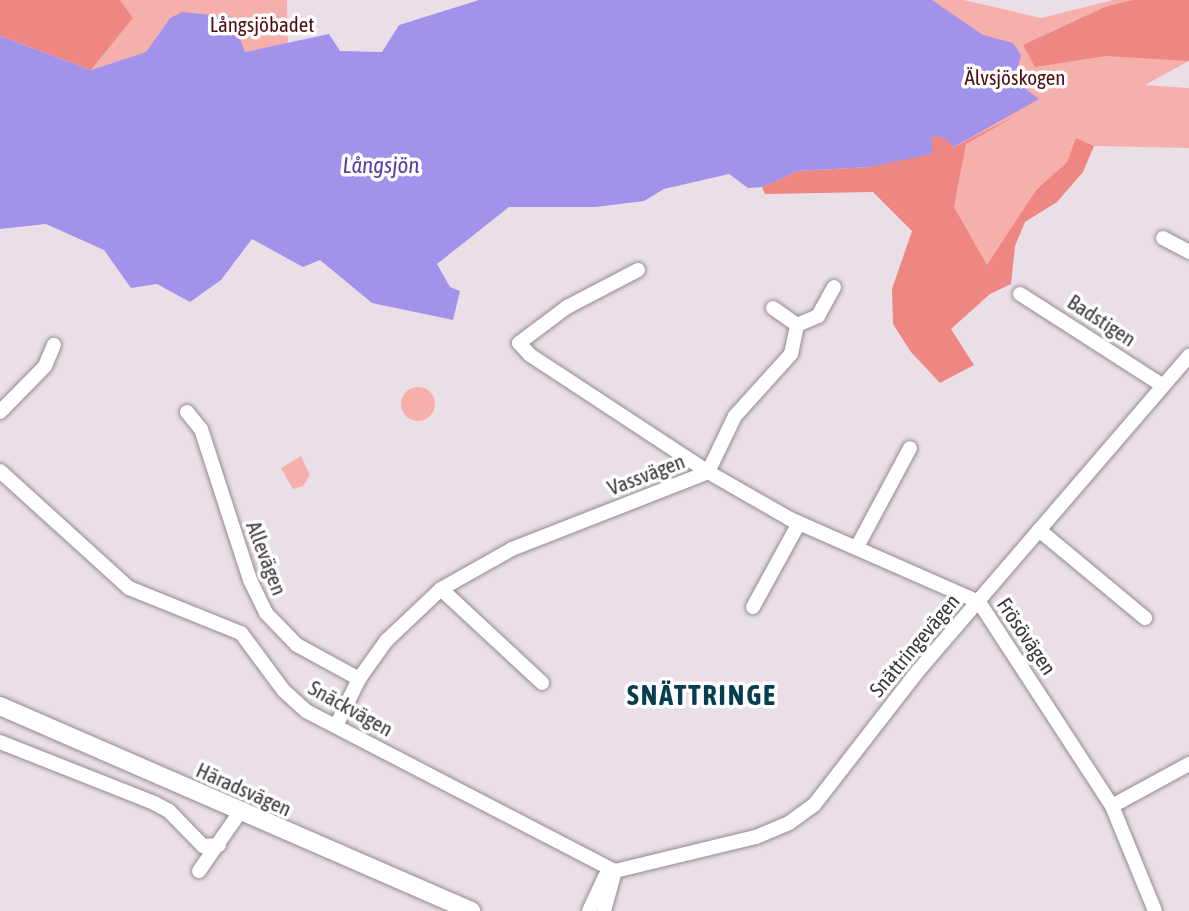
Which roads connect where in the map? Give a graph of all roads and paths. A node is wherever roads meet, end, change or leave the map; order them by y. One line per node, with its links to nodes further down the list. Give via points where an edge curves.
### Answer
1 (1163, 238): 2 (street)
2 (1189, 252)
3 (638, 270): 15 (street, Frösövägen, via 566,307 519,343 530,355)
4 (834, 287): 7 (street, via 818,316)
5 (1020, 294): 10 (street, Badstigen)
6 (773, 308): 7 (street)
7 (797, 325): 15 (street, Vassvägen, via 791,354 735,416)
8 (54, 345): 11 (street, via 45,366)
9 (1189, 356): 10 (street, Snättringevägen)
10 (1160, 384): 17 (street, Snättringevägen)
11 (0, 412)
12 (187, 412): 23 (street, Allevägen, via 201,429 250,580 266,613 297,645)
13 (910, 448): 18 (street)
14 (0, 471): 26 (street, Snäckvägen, via 129,588 241,633 296,704)
15 (708, 472): 16 (street, Frösövägen); 19 (street, Vassvägen, via 512,549)
16 (799, 523): 18 (street, Frösövägen); 21 (street)
17 (1039, 530): 20 (street, Snättringevägen); 22 (street)
18 (857, 547): 20 (street, Frösövägen)
19 (441, 589): 23 (street, Vassvägen, via 386,641); 24 (street)
20 (979, 602): 29 (street, Frösövägen); 33 (street, Snättringevägen, via 918,671 837,779 804,813 756,837)
21 (753, 607)
22 (1144, 618)
23 (359, 679): 26 (street, Vassvägen)
24 (542, 683)
25 (0, 706): 30 (street, Häradsvägen)
26 (335, 726): 33 (street, Snäckvägen)
27 (0, 742): 31 (street, via 154,803 169,811 203,846)
28 (1189, 764): 29 (street)
29 (1112, 806): 37 (street, Frösövägen)
30 (240, 812): 31 (street); 34 (street, Häradsvägen)
31 (219, 845): 32 (street)
32 (199, 871)
33 (615, 871): 35 (street, via 605,877); 36 (street)
34 (471, 911)
35 (589, 911)
36 (604, 911)
37 (1155, 911)

